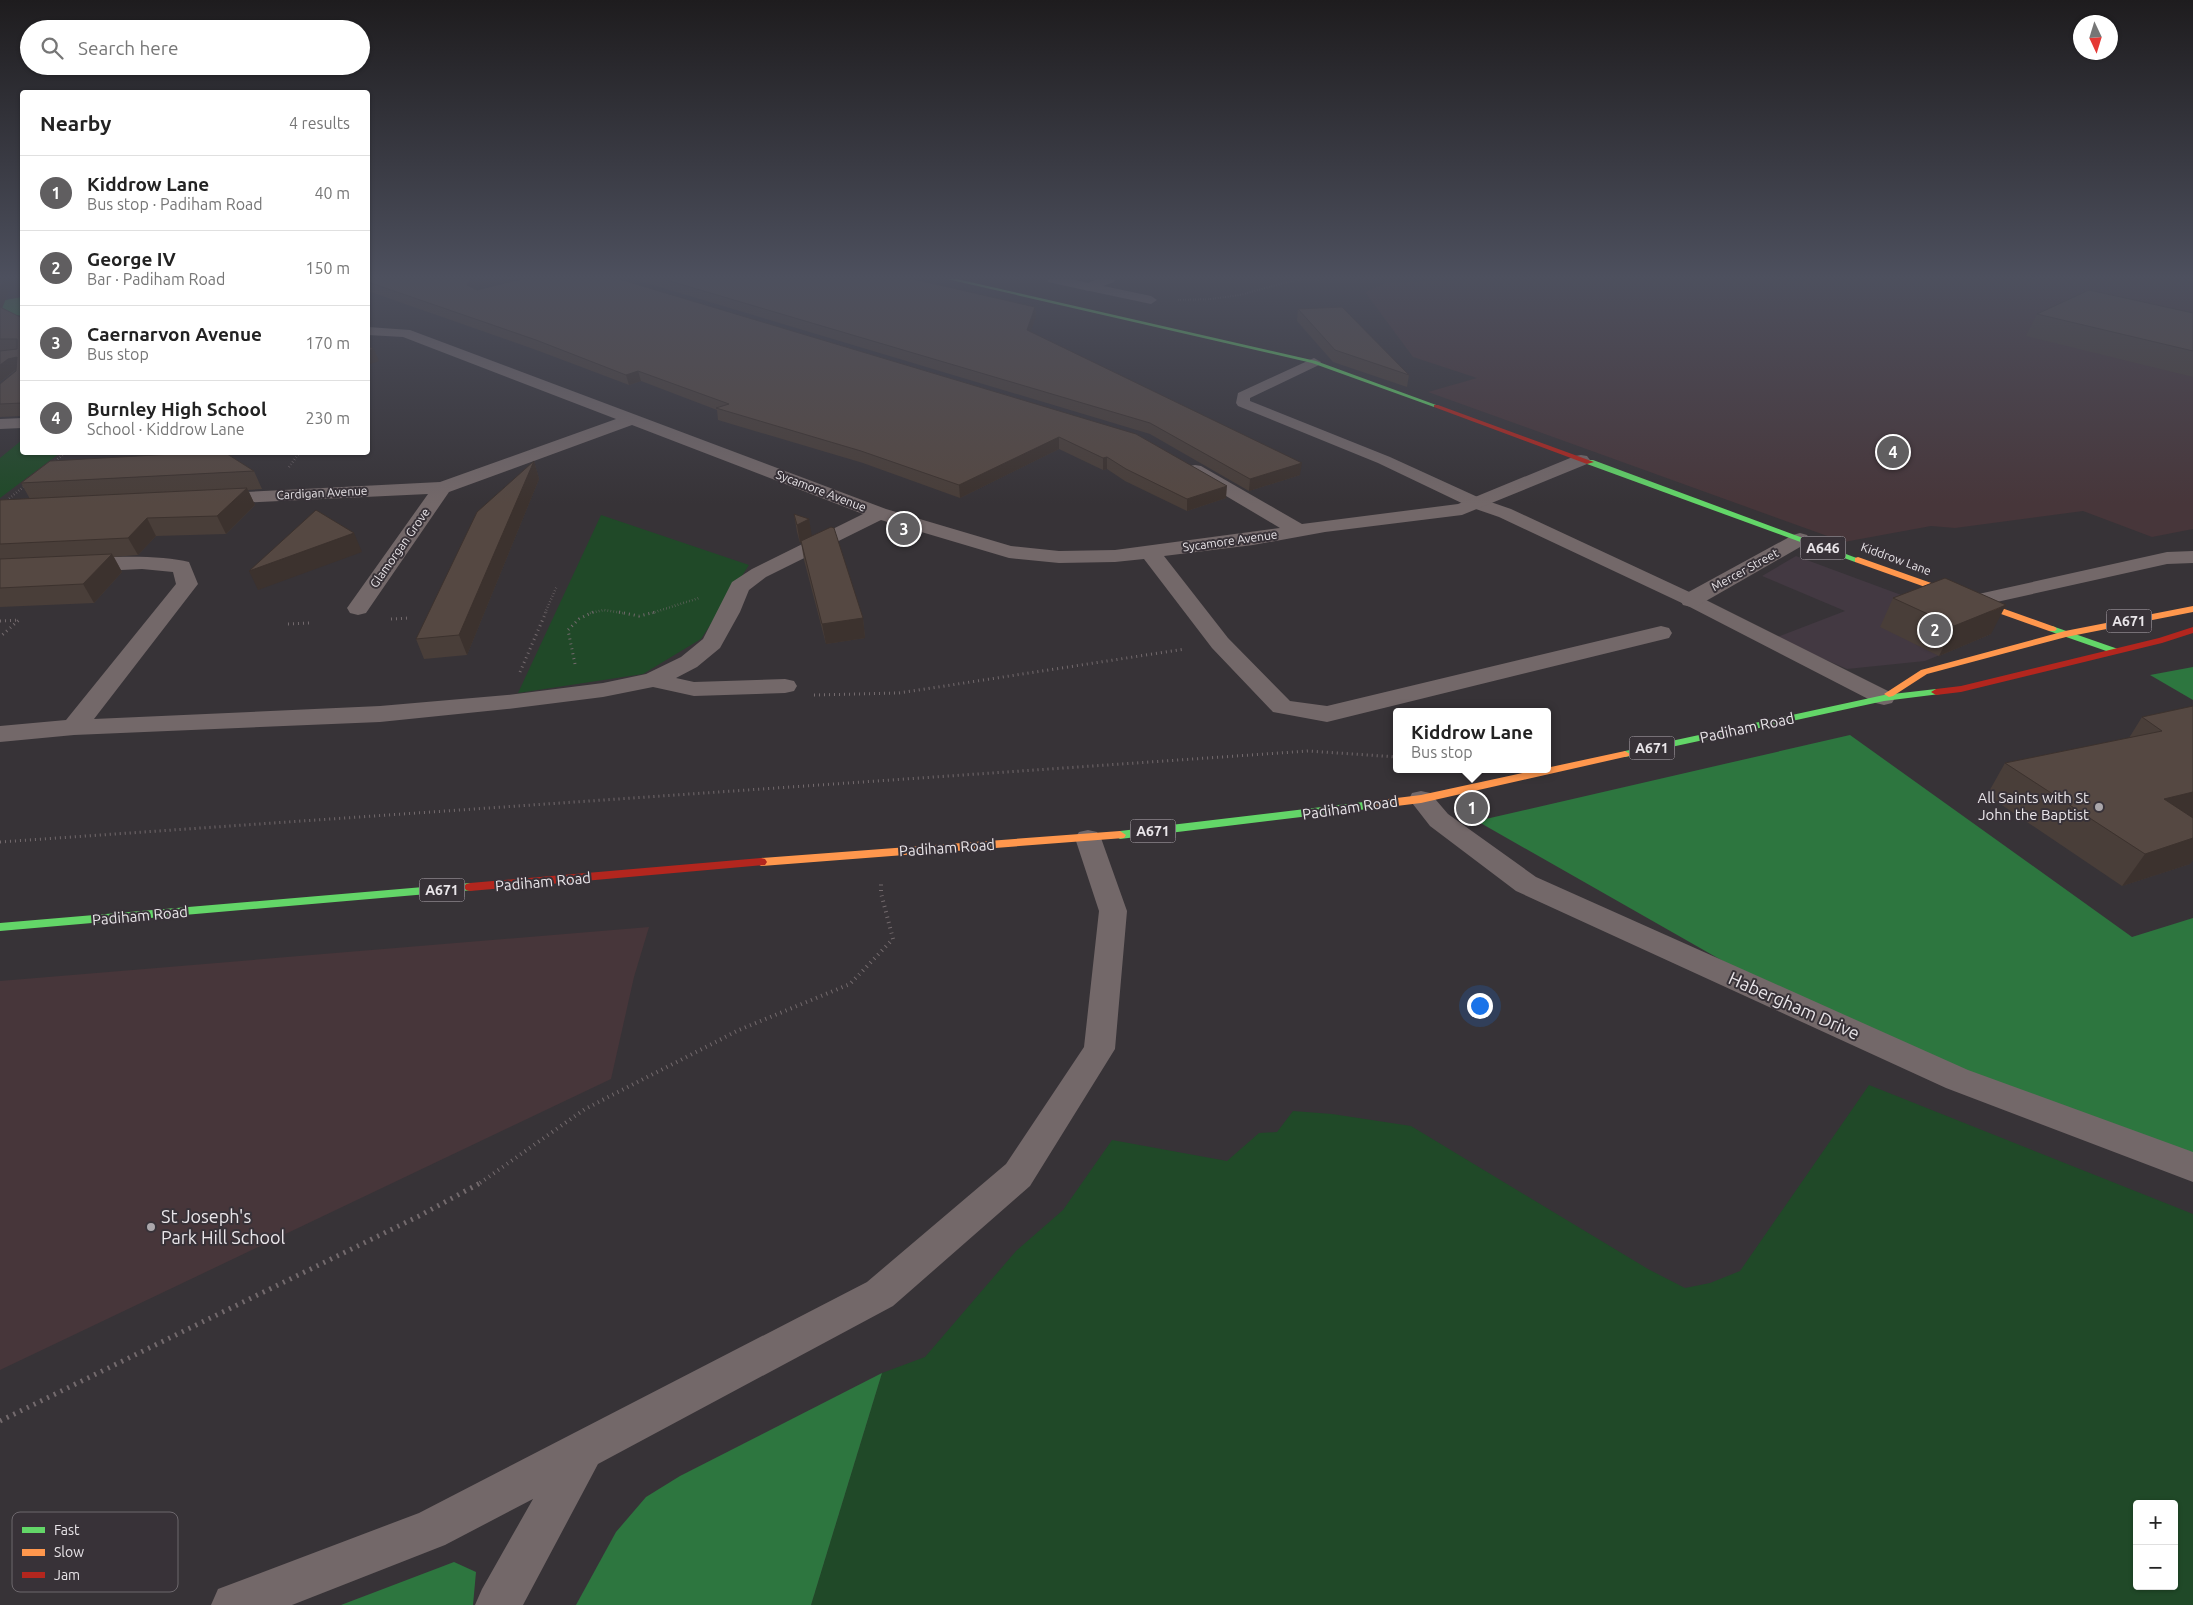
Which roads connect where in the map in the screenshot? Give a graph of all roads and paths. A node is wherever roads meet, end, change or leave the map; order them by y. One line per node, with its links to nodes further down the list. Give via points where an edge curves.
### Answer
1 (458, 354): 4 (street, Sycamore Avenue)
2 (1278, 354): 3 (main road, Kiddrow Lane / A646)
3 (1314, 362): 8 (main road, Kiddrow Lane / A646); 14 (lane, via 1243,396 1243,403 1384,460)
4 (632, 419): 12 (street, Cardigan Avenue); 16 (street, Sycamore Avenue)
5 (20, 423): 6 (street)
6 (0, 424)
7 (63, 455): 10 (path)
8 (1581, 460): 14 (street, Sycamore Avenue); 18 (main road, Kiddrow Lane / A646)
9 (1184, 464): 17 (street)
10 (51, 465)
11 (28, 483): 15 (path)
12 (442, 488): 13 (street, Cardigan Avenue); 26 (street, Glamorgan Grove)
13 (196, 499)
14 (1476, 503): 17 (street, Sycamore Avenue, via 1462,509); 24 (lane)
15 (0, 506)
16 (879, 513): 19 (street, Sycamore Avenue, via 1008,552 1059,557 1115,556); 23 (street, via 759,572 740,587)
17 (1298, 530): 19 (street, Sycamore Avenue, via 1253,539)
18 (1800, 539): 24 (street, Mercer Street); 25 (main road, Kiddrow Lane / A646)
19 (1149, 551): 37 (street)
20 (2193, 557): 25 (lane, via 2167,558)
21 (57, 567): 44 (street, via 142,563 182,566 187,584)
22 (557, 586): 43 (path)
23 (734, 597): 39 (street, via 712,643 688,662); 41 (path, via 698,598 632,617 606,610 590,613 573,622 568,630 575,661 574,678 564,686)
24 (1691, 600): 42 (lane)
25 (1974, 601): 35 (main road, Kiddrow Lane / A646)
26 (358, 608)
27 (2193, 609): 35 (main road, Padiham Road / A671)
28 (409, 618): 29 (path)
29 (391, 619)
30 (0, 621): 36 (path, via 19,620)
31 (310, 623): 32 (path)
32 (288, 624)
33 (2193, 630): 38 (main road, Padiham Road / A671)
34 (1661, 633): 37 (street, via 1327,714 1282,707)
35 (2065, 634): 38 (main road, Kiddrow Lane / A646); 42 (main road, Padiham Road / A671, via 1924,672)
36 (0, 637)
37 (1220, 643): 40 (path, via 899,693 808,695)
38 (2116, 651): 42 (main road, Padiham Road / A671, via 1961,689)
39 (653, 680): 40 (street, via 694,688); 41 (street)
40 (785, 686)
41 (567, 694): 43 (street)
42 (1884, 698): 47 (main road, Padiham Road / A671)
43 (507, 702): 44 (street, via 380,714)
44 (74, 727): 45 (street)
45 (0, 734)
46 (1393, 757): 51 (path, via 1308,751)
47 (1551, 771)
48 (1540, 773): 49 (main road, Padiham Road / A671)
49 (1421, 799): 50 (main road, Padiham Road / A671); 54 (lane, Habergham Drive, via 1439,820 1526,884 1957,1080)
50 (1088, 838): 53 (main road, Padiham Road / A671, via 884,852); 56 (lane, via 1113,911 1099,1049 1018,1175 880,1294)
51 (0, 842)
52 (881, 883): 55 (path, via 880,894 893,939 850,984 739,1030 585,1109 484,1181 428,1211)
53 (0, 927)
54 (2193, 1167)
55 (0, 1421)
56 (583, 1450): 57 (lane, via 430,1530); 58 (lane)
57 (234, 1605)
58 (498, 1605)

